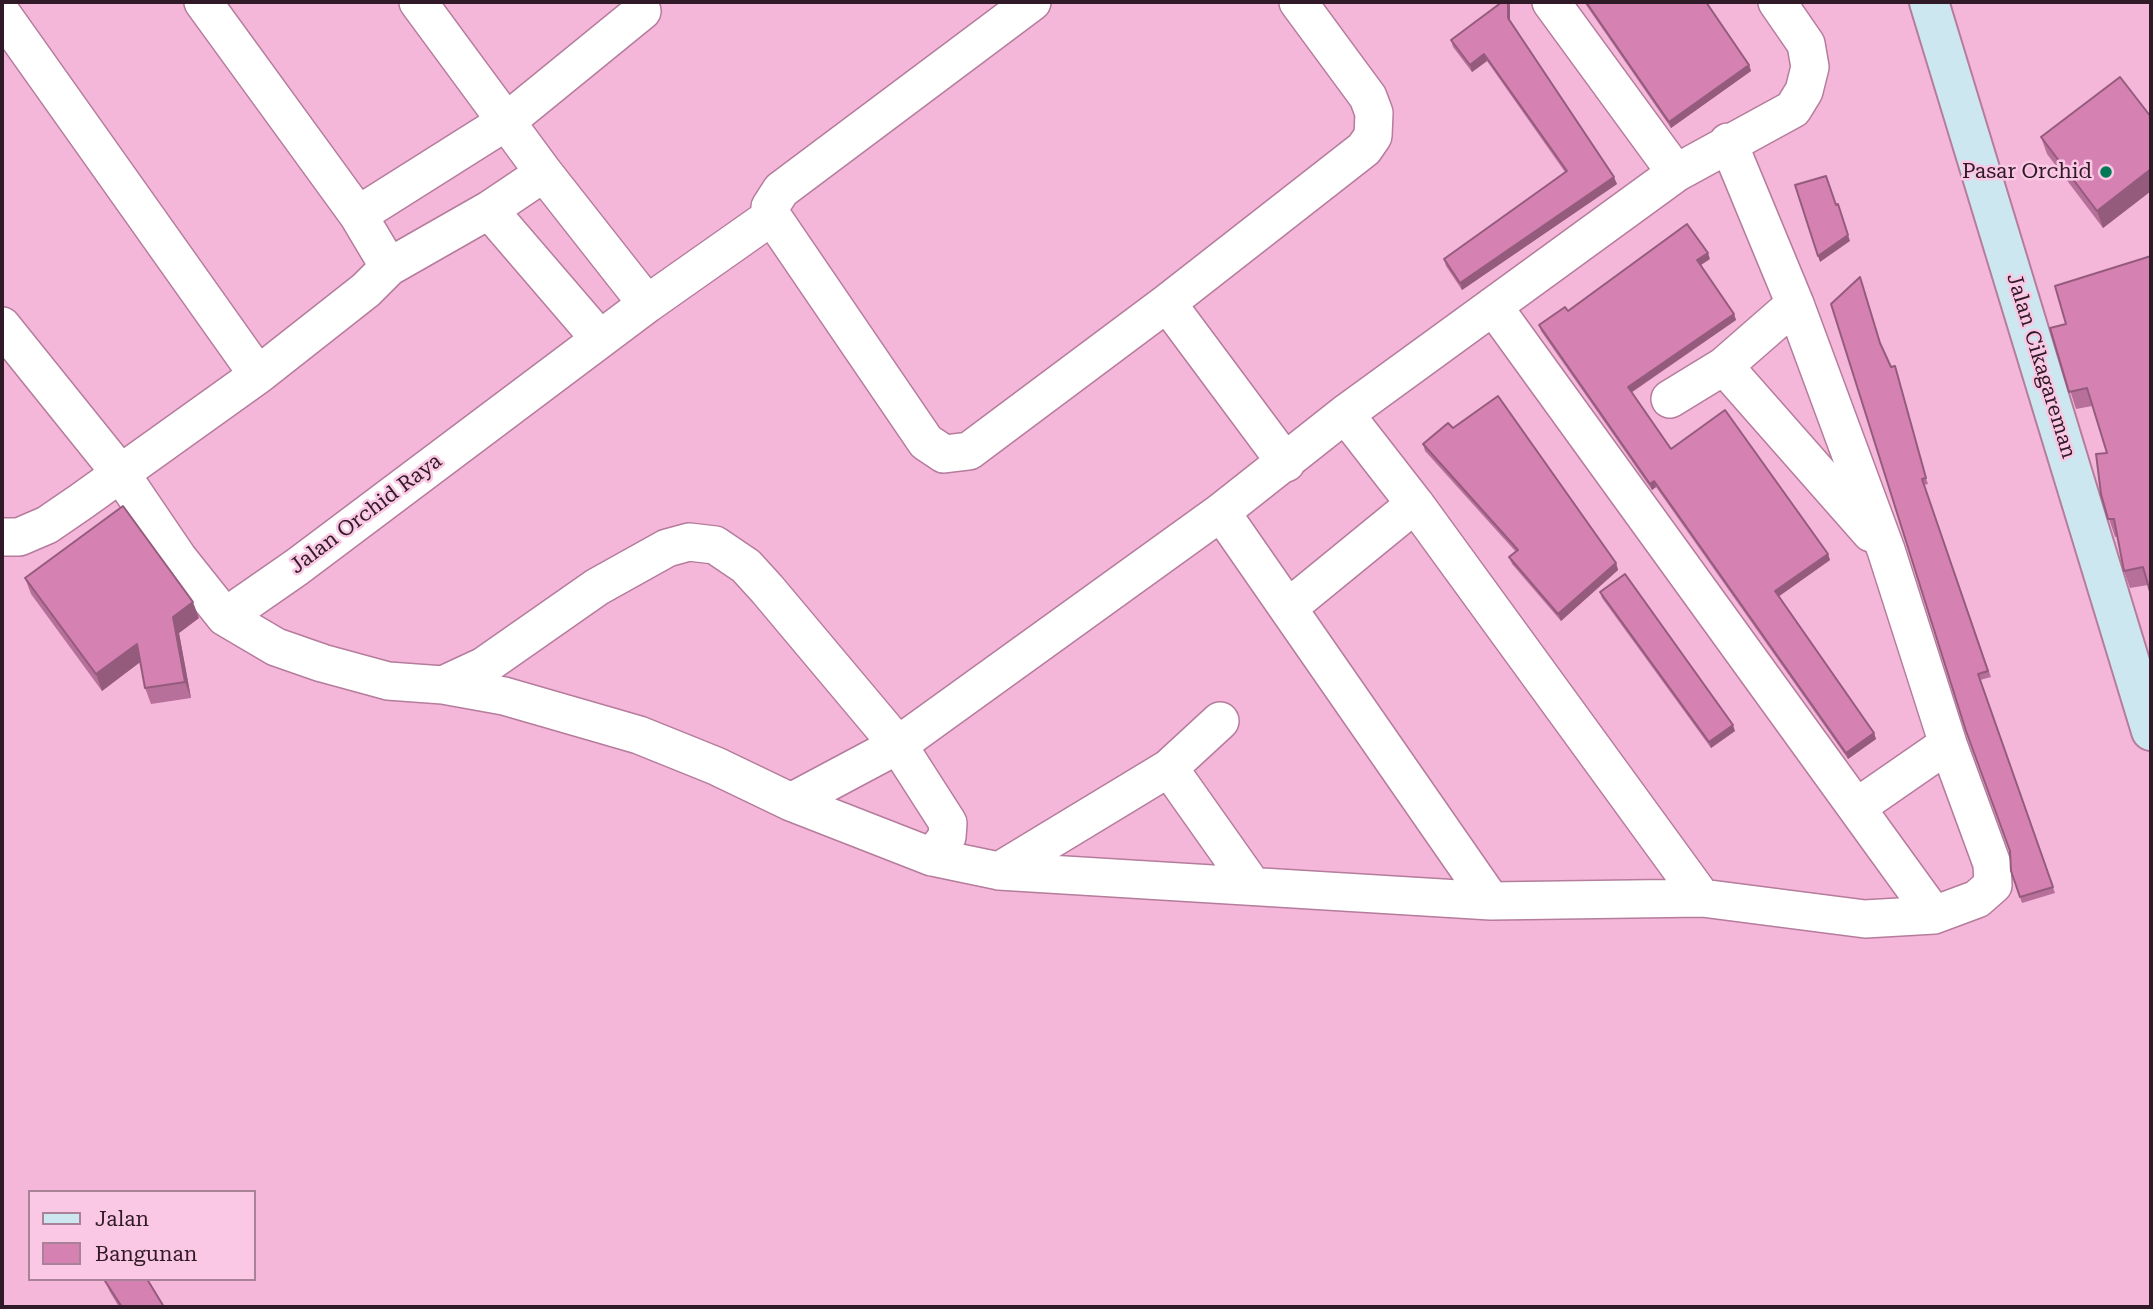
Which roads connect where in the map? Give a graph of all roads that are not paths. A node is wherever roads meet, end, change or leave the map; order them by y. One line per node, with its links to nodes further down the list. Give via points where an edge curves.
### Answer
1 (203, 2): 15 (street)
2 (418, 2): 10 (street)
3 (1032, 2): 16 (street, via 781,190 770,207)
4 (1298, 2): 18 (street, via 1368,97 1374,113 1373,136 1364,149)
5 (1551, 2): 13 (street)
6 (1777, 2): 11 (street, via 1806,44 1810,66 1804,91 1793,109)
7 (1929, 2): 38 (street, Jalan Cikagareman)
8 (645, 5): 10 (street)
9 (2, 14): 25 (street)
10 (507, 121): 12 (street); 15 (street)
11 (1728, 142): 13 (street); 20 (street)
12 (544, 173): 14 (street); 19 (street)
13 (1676, 173): 21 (street)
14 (489, 210): 17 (street); 23 (street)
15 (358, 215): 17 (street)
16 (772, 216): 18 (street, via 926,442 944,454 969,451); 19 (street, Jalan Orchid Raya)
17 (389, 267): 25 (street)
18 (1167, 303): 28 (street)
19 (646, 304): 23 (street, Jalan Orchid Raya)
20 (1795, 304): 24 (street); 33 (street)
21 (1493, 306): 27 (street); 43 (street)
22 (2, 327): 29 (street)
23 (599, 338): 35 (street, Jalan Orchid Raya)
24 (1724, 366): 26 (street); 33 (street)
25 (258, 374): 29 (street)
26 (1670, 399)
27 (1345, 414): 28 (street); 30 (street)
28 (1286, 463): 31 (street)
29 (121, 474): 32 (street, via 47,525 19,537); 35 (street)
30 (1415, 504): 34 (street); 47 (street)
31 (1221, 512): 34 (street); 40 (street)
32 (2, 537)
33 (1886, 550): 39 (street)
34 (1289, 607): 48 (street)
35 (225, 617): 36 (street, via 276,647 322,663 388,681)
36 (443, 685): 40 (street, via 484,666 597,587 667,548 704,543 727,551 746,566); 42 (street, via 503,696 639,735)
37 (1220, 721): 41 (street)
38 (2151, 731)
39 (1948, 744): 43 (street); 49 (street, via 1992,864 1993,885 1977,899)
40 (898, 745): 42 (street); 44 (street, via 948,822 947,838)
41 (1169, 768): 45 (street); 46 (street)
42 (791, 802): 44 (street)
43 (1857, 807): 49 (street)
44 (932, 857): 45 (street)
45 (999, 872): 46 (street)
46 (1251, 884): 48 (street)
47 (1702, 898): 48 (street); 49 (street, via 1865,919)
48 (1491, 901)
49 (1934, 915)

